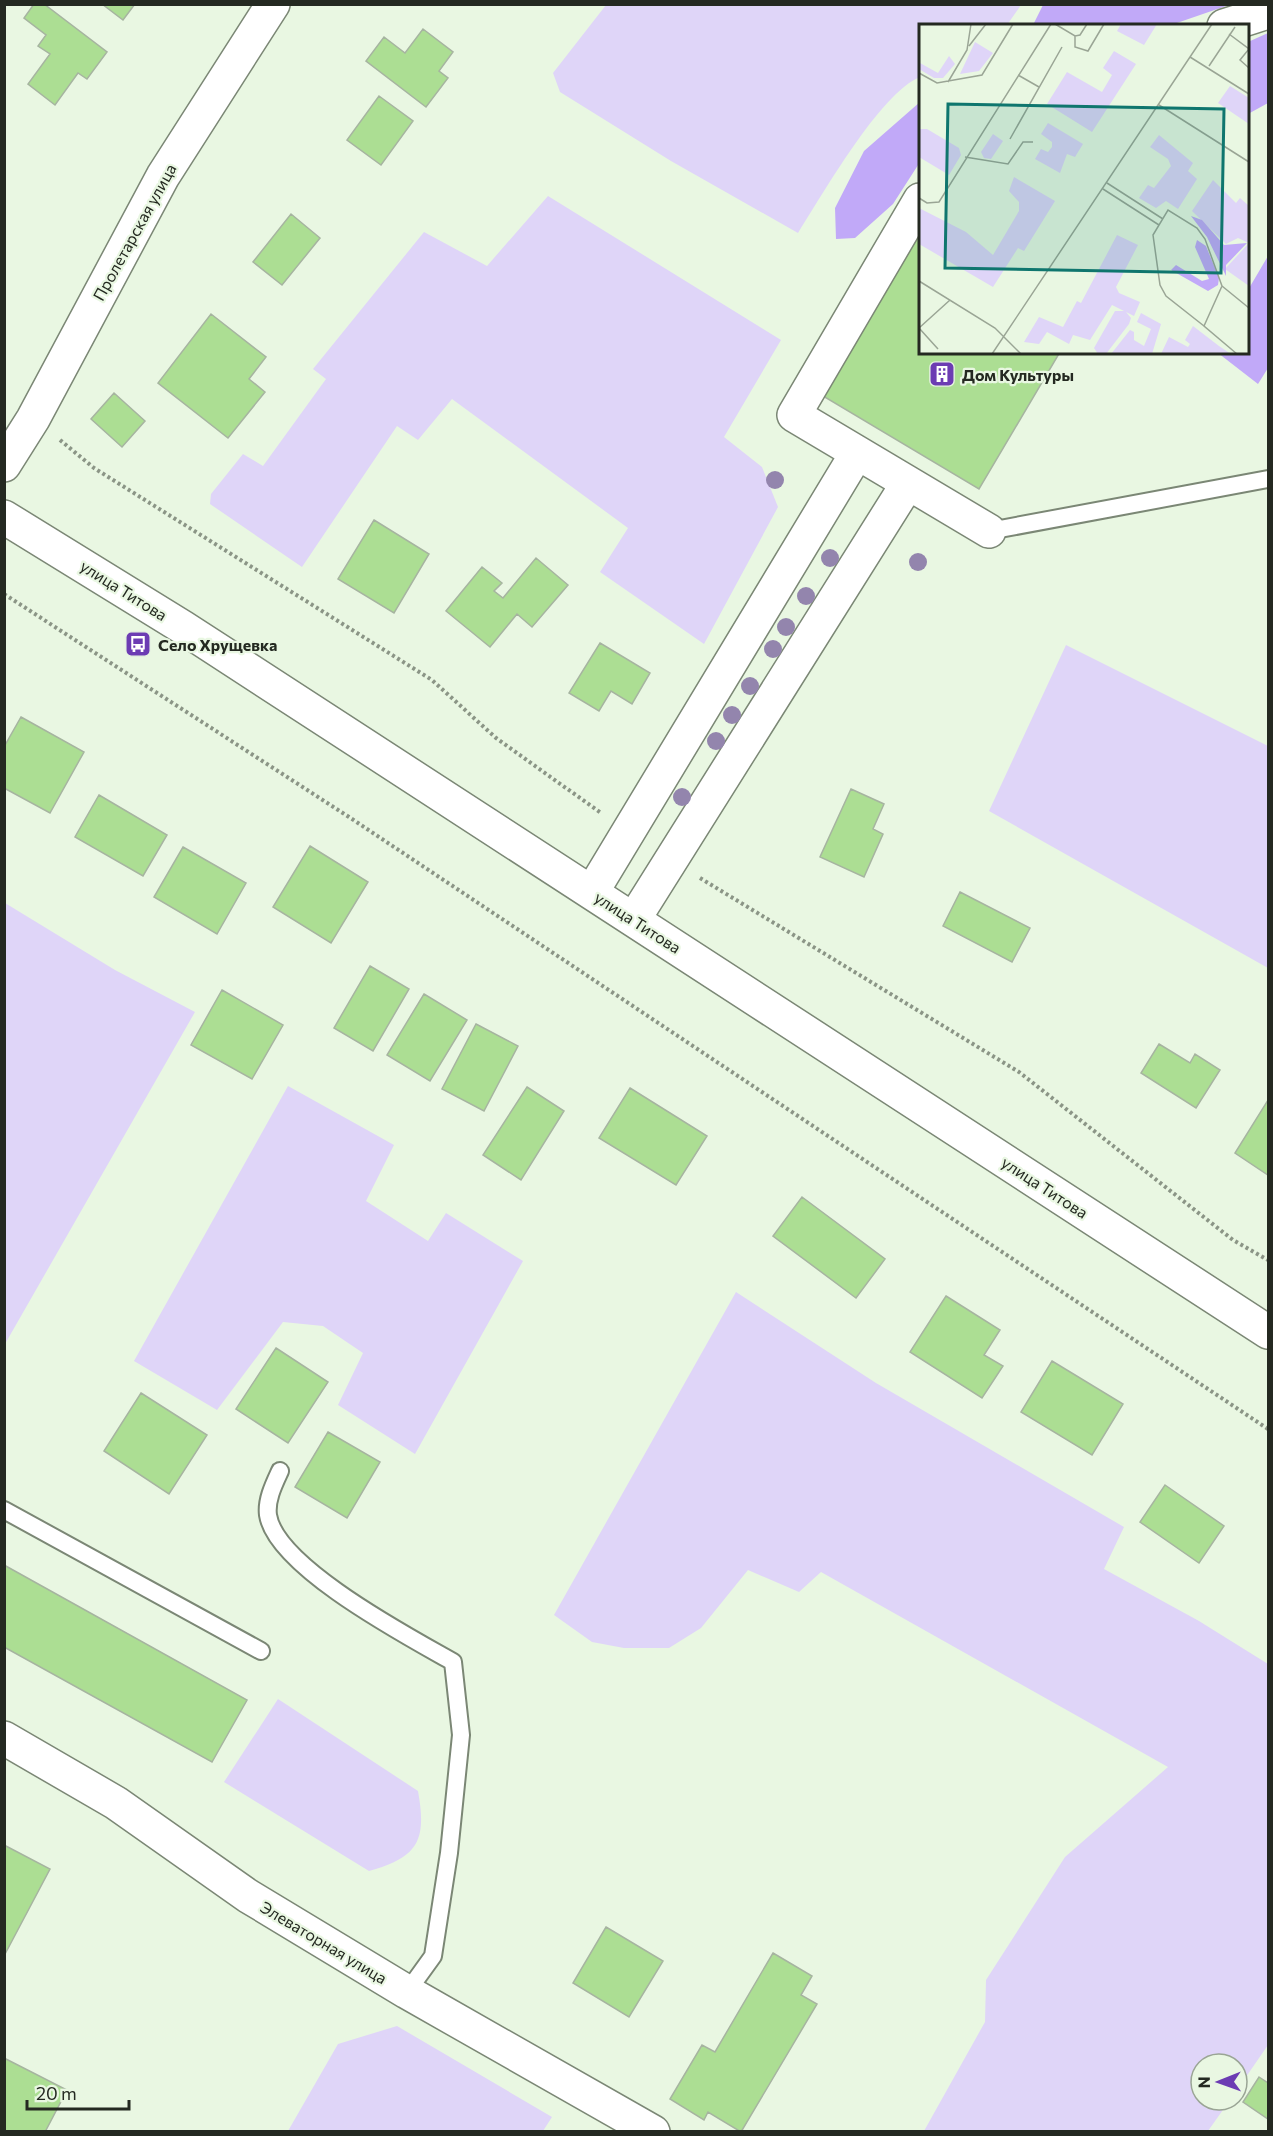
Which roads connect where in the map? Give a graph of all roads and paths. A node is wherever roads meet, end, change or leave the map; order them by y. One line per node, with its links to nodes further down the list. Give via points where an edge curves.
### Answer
1 (273, 4): 6 (street, Пролетарская улица, via 163,176 33,419)
2 (1269, 12): 3 (street)
3 (1230, 24)
4 (919, 203): 5 (street, via 794,415)
5 (857, 453): 8 (street); 12 (street)
6 (4, 465)
7 (1269, 478): 10 (lane)
8 (908, 483): 10 (street); 13 (street)
9 (4, 517): 12 (street, улица Титова, via 184,628)
10 (989, 531)
11 (4, 594): 15 (path, via 359,824)
12 (592, 892): 13 (street, улица Титова)
13 (634, 919): 14 (street, улица Титова)
14 (1269, 1332)
15 (1269, 1429)
16 (280, 1471): 20 (lane, via 270,1493 268,1516 283,1546 355,1605 453,1662 461,1735 449,1853 434,1956)
17 (4, 1510): 18 (lane)
18 (261, 1651)
19 (4, 1738): 20 (street, Элеваторная улица, via 116,1803 248,1896)
20 (407, 1992): 21 (street, Элеваторная улица)
21 (653, 2132)

